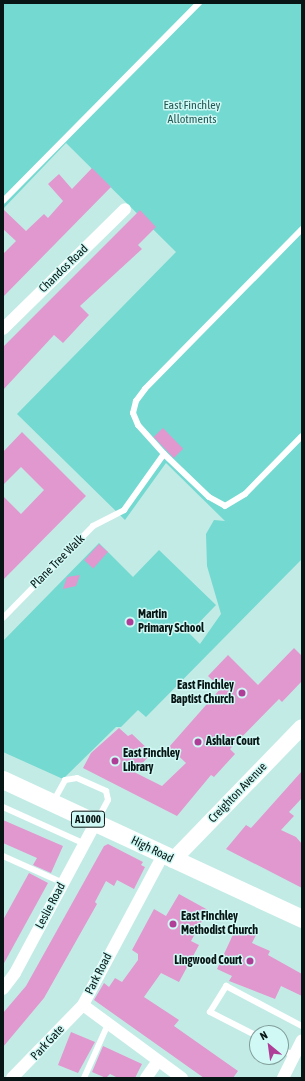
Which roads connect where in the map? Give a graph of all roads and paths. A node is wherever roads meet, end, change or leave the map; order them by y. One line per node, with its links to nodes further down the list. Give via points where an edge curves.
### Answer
1 (199, 3): 2 (lane)
2 (3, 201)
3 (125, 209): 5 (street, Chandos Road)
4 (302, 229): 7 (lane, via 140,395 134,407 134,419)
5 (3, 329)
6 (302, 436): 7 (lane, via 245,494 225,506 209,497)
7 (164, 454): 8 (lane, Plane Tree Walk, via 119,514 93,526)
8 (3, 618)
9 (302, 726): 16 (street, Creighton Avenue)
10 (3, 780): 11 (main road, High Road / A1000)
11 (53, 802): 13 (main road, High Road / A1000); 13 (lane, via 65,780 71,777 106,791 108,800)
12 (3, 807): 14 (lane)
13 (96, 822): 14 (street, Leslie Road); 16 (main road, High Road / A1000)
14 (85, 844): 17 (street, Leslie Road)
15 (3, 856): 17 (lane)
16 (168, 858): 18 (main road, High Road / A1000); 20 (street, Park Road)
17 (63, 883): 19 (street, Leslie Road, via 15,973)
18 (302, 919)
19 (3, 989)
20 (83, 1005): 21 (street, Park Road); 28 (street, Park Gate)
21 (108, 1024): 27 (street, Park Road); 29 (lane)
22 (302, 1026): 23 (lane, via 226,986 210,1012)
23 (249, 1032)
24 (302, 1040): 26 (street)
25 (289, 1053): 26 (lane)
26 (294, 1056): 32 (street)
27 (158, 1061): 30 (street); 31 (street, Park Road)
28 (12, 1078)
29 (84, 1078)
30 (146, 1078)
31 (182, 1078)
32 (283, 1078)

